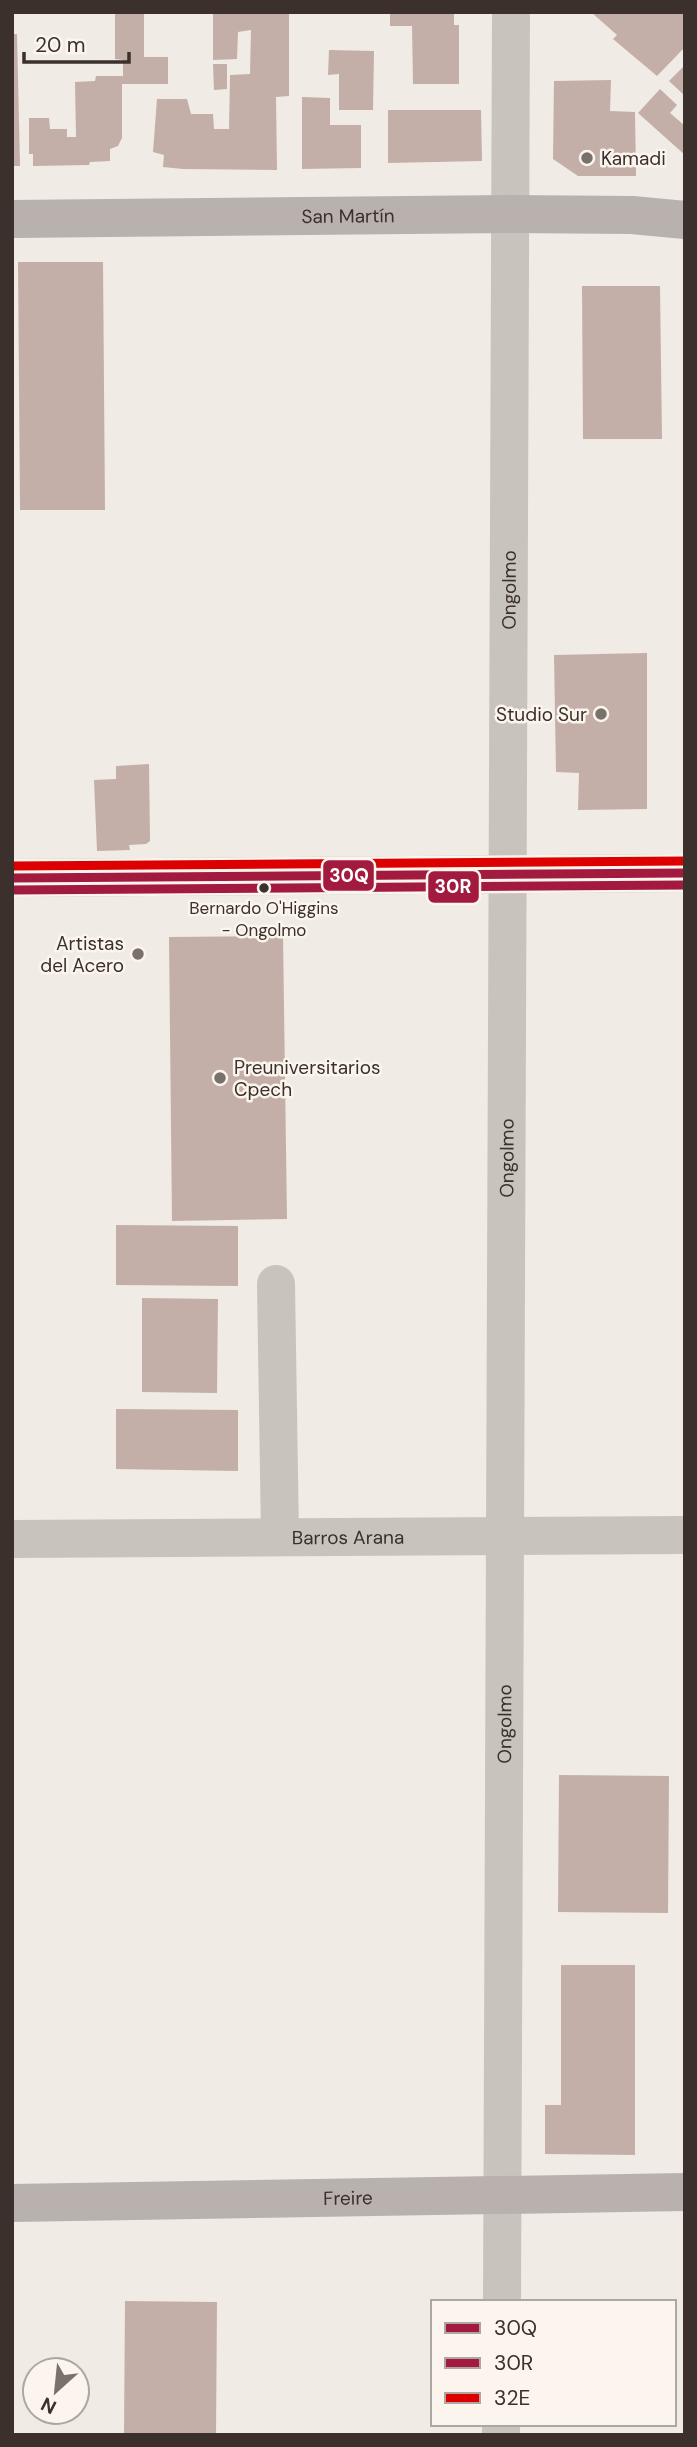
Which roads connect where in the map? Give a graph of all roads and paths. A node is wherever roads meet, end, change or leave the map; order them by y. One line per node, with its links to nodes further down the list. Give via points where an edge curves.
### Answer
1 (511, 12): 2 (street, Ongolmo)
2 (509, 214): 3 (main road, San Martín); 4 (main road, San Martín); 6 (street, Ongolmo)
3 (12, 219)
4 (685, 219)
5 (685, 873): 6 (main road)
6 (507, 874): 7 (main road); 9 (street, Ongolmo)
7 (12, 878)
8 (276, 1284): 11 (street)
9 (505, 1535): 10 (street, Barros Arana); 11 (street, Barros Arana); 14 (street, Ongolmo)
10 (685, 1535)
11 (280, 1536): 12 (street, Barros Arana)
12 (12, 1539)
13 (685, 2192): 14 (main road, Freire)
14 (502, 2195): 15 (main road, Freire); 16 (street, Ongolmo)
15 (12, 2203)
16 (502, 2300)

